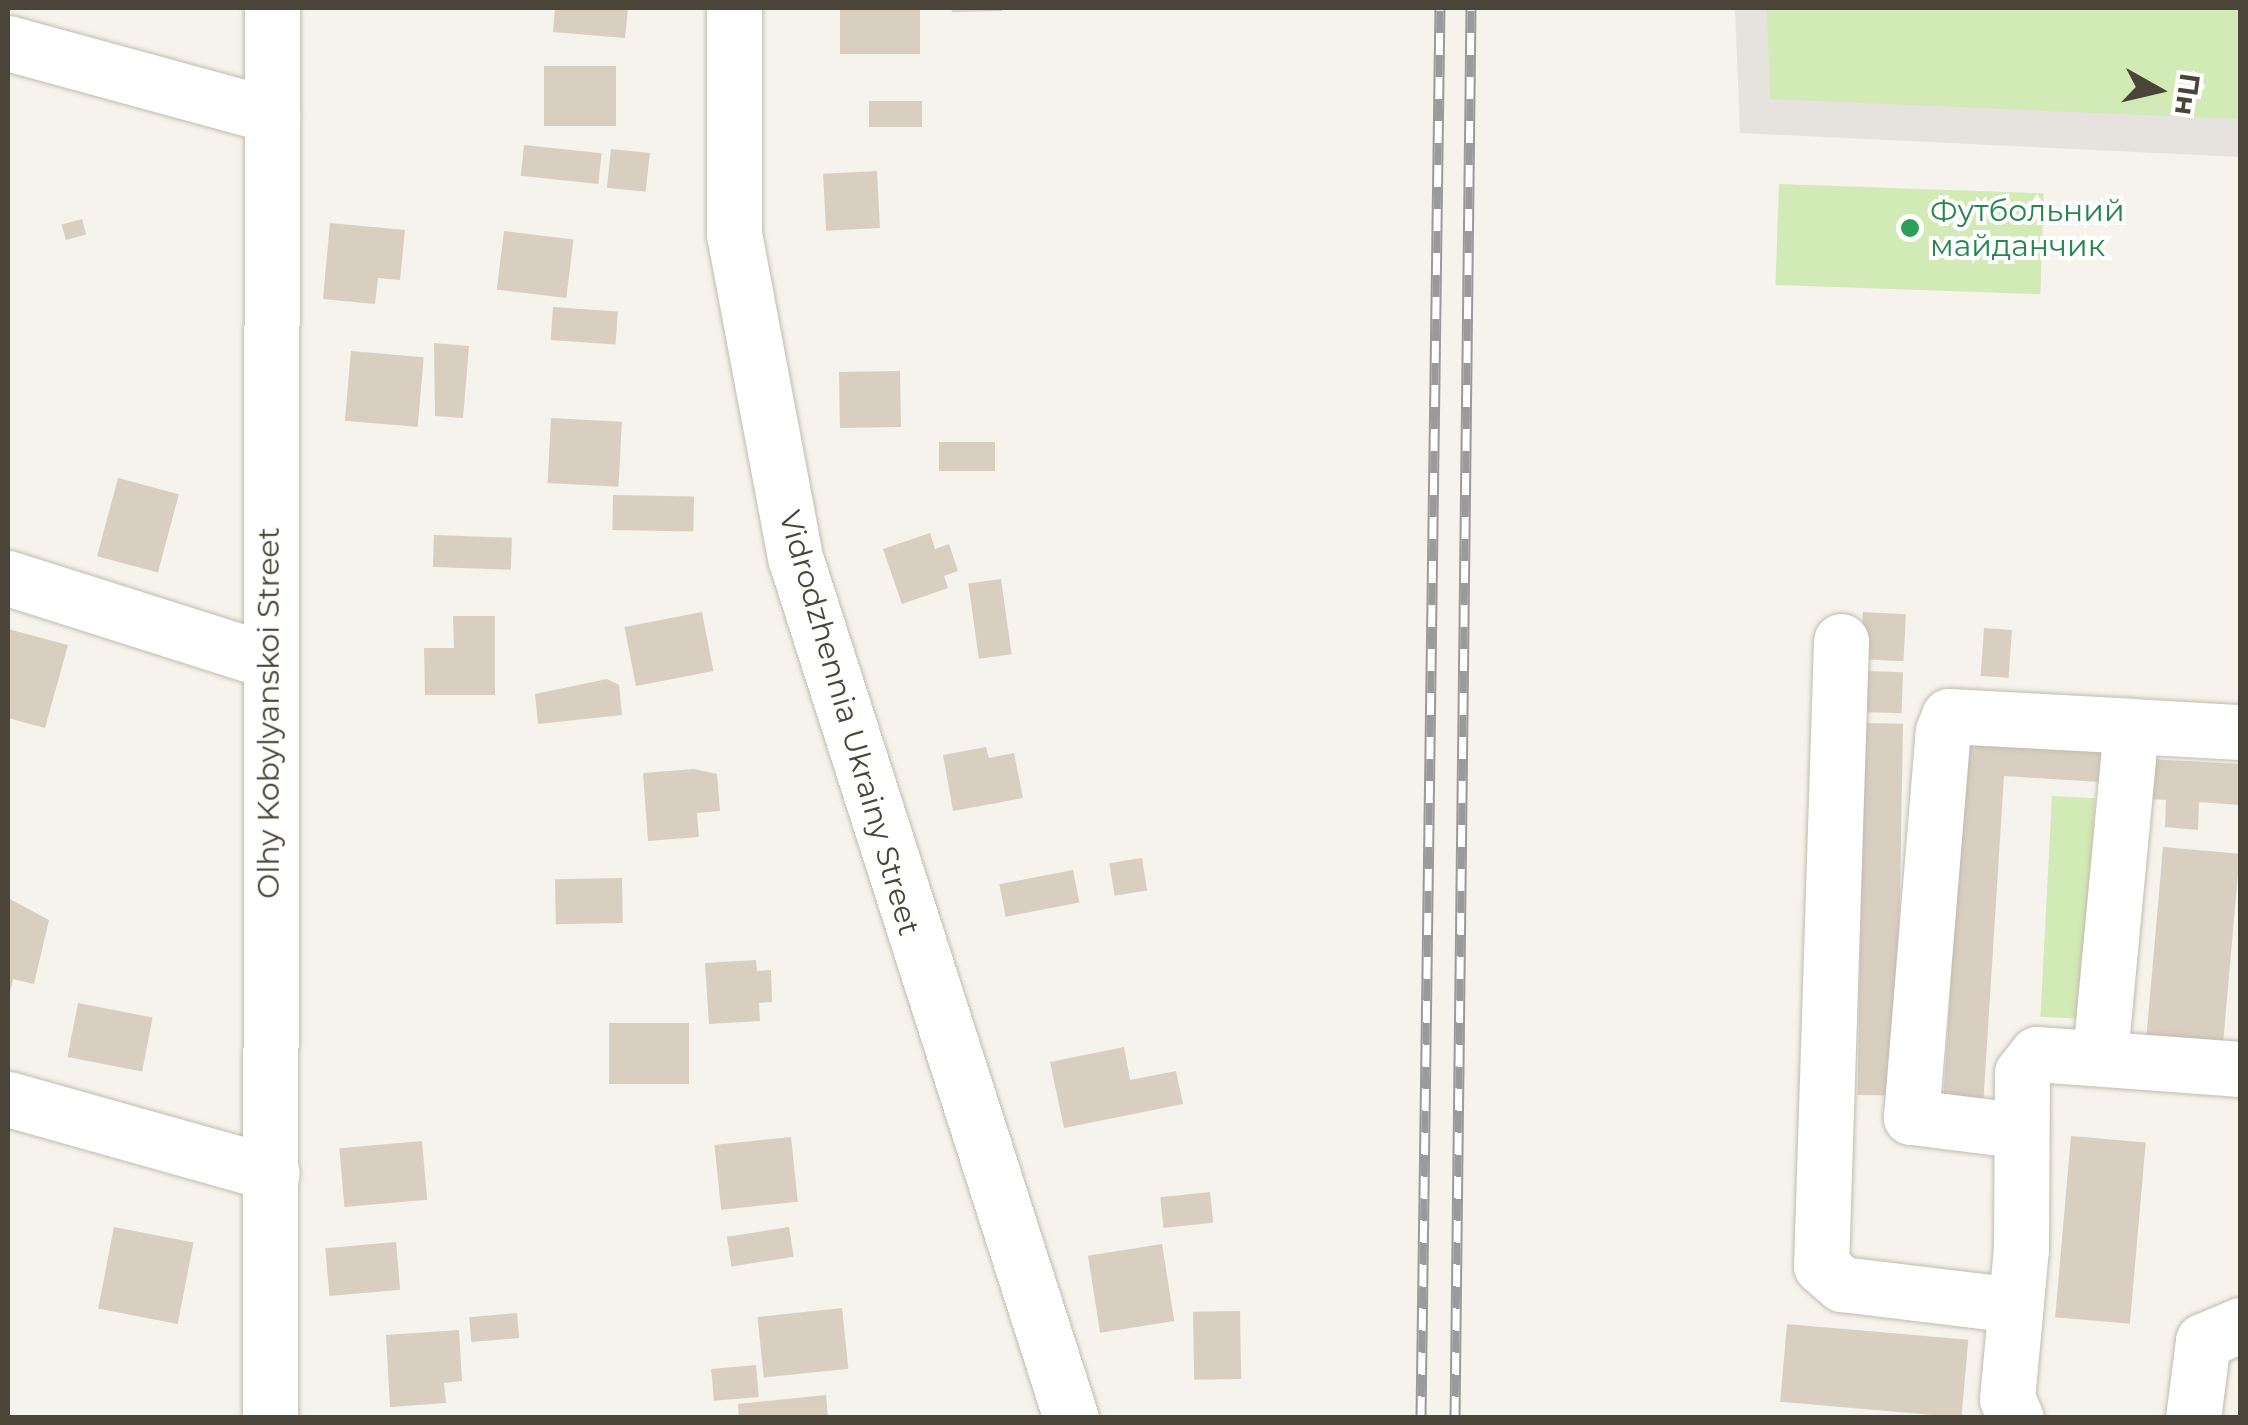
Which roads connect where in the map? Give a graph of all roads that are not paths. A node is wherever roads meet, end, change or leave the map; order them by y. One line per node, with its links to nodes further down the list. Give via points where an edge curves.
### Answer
1 (272, 8): 4 (street, Olhy Kobylyanskoi Street)
2 (734, 8): 20 (street, Vidrodzhennia Ukrainy Street, via 734,234 795,557)
3 (8, 43): 4 (street)
4 (272, 115): 7 (street, Olhy Kobylyanskoi Street)
5 (8, 578): 7 (street)
6 (1841, 641): 14 (street)
7 (266, 660): 16 (street, Olhy Kobylyanskoi Street)
8 (2132, 726): 9 (street); 10 (street); 13 (street, via 1949,716)
9 (2240, 732)
10 (2100, 1055): 11 (street); 15 (street, via 2036,1054 2022,1073)
11 (2240, 1069)
12 (8, 1099): 16 (street)
13 (1911, 1117): 14 (street); 15 (street)
14 (1830, 1118): 17 (street, via 1820,1266 1842,1284)
15 (2016, 1130): 17 (street)
16 (272, 1173): 19 (street, Olhy Kobylyanskoi Street)
17 (2016, 1305): 21 (street, via 2007,1399)
18 (2240, 1325): 22 (street, via 2203,1342)
19 (270, 1418)
20 (1071, 1418)
21 (2016, 1418)
22 (2194, 1418)

